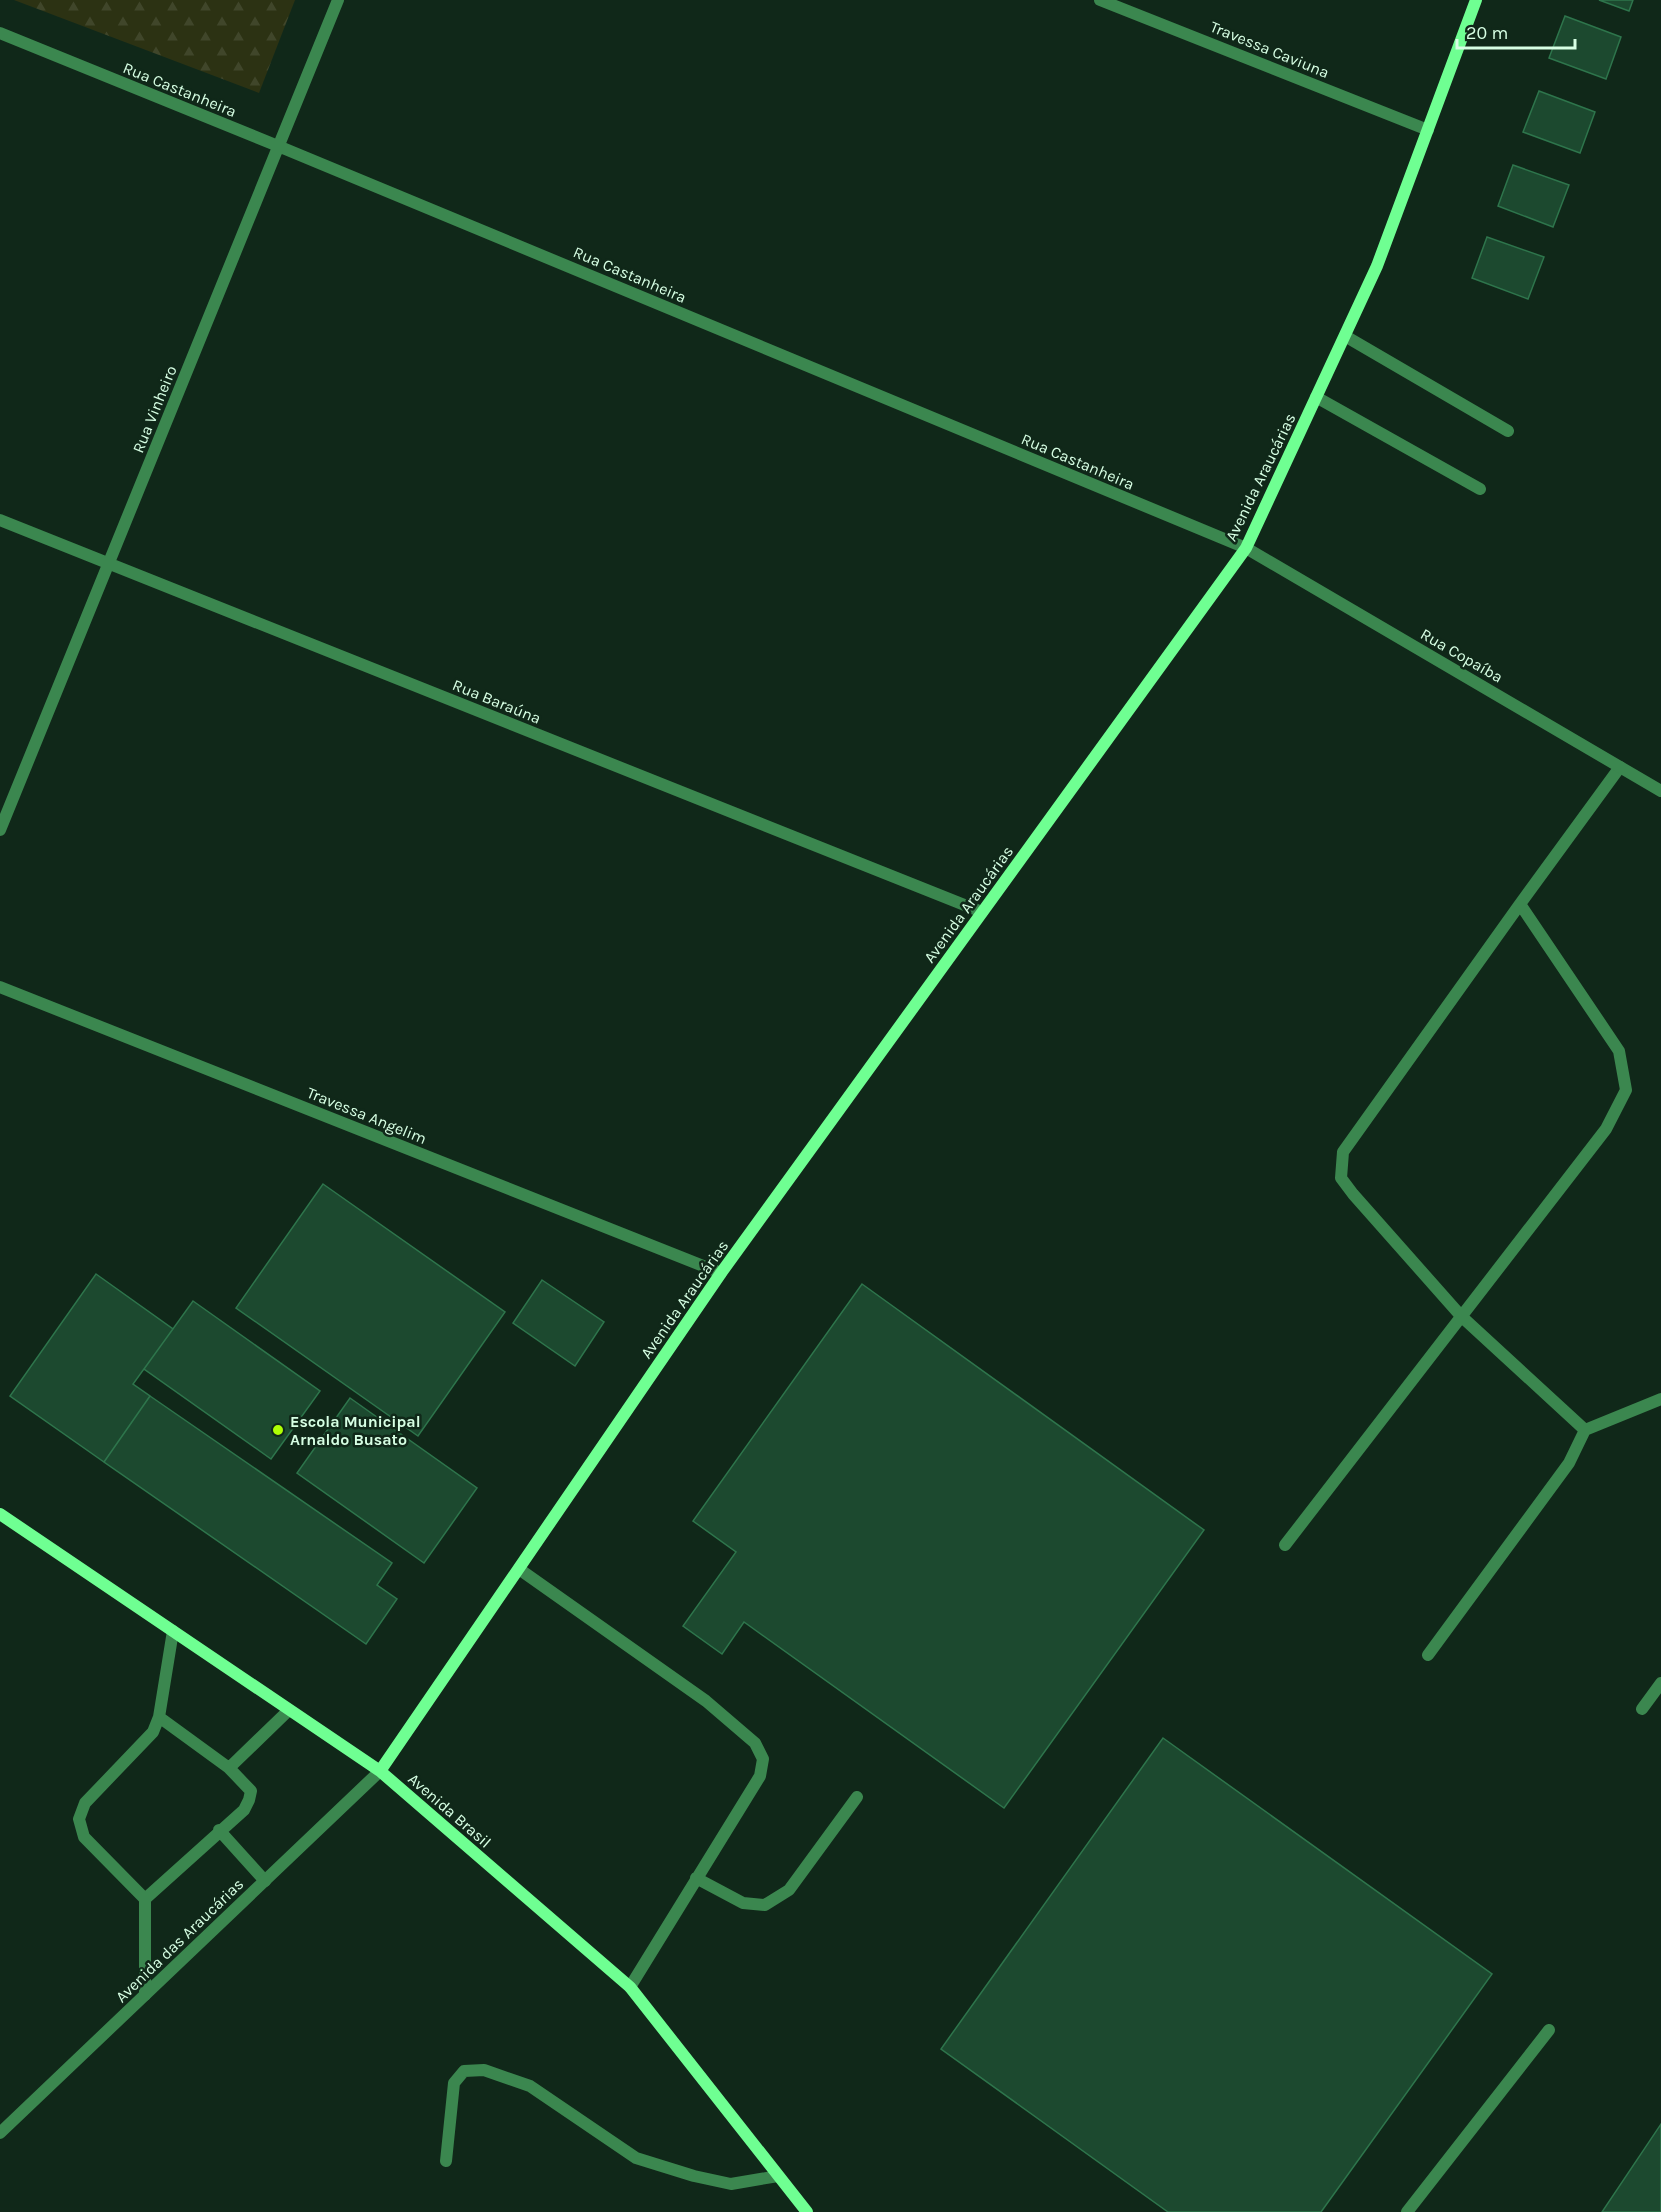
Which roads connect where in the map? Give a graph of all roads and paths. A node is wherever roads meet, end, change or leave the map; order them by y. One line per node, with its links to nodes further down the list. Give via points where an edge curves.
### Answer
1 (338, 0): 6 (street, Rua Vinheiro)
2 (1100, 0): 5 (street, Travessa Caviuna)
3 (1476, 0): 5 (main road, Avenida Araucárias)
4 (0, 33): 6 (street, Rua Castanheira)
5 (1428, 130): 7 (main road, Avenida Araucárias, via 1377,266)
6 (278, 147): 12 (street, Rua Castanheira); 13 (street, Rua Vinheiro)
7 (1345, 336): 8 (main road, Avenida Araucárias); 9 (street)
8 (1316, 397): 10 (street); 12 (main road, Avenida Araucárias)
9 (1509, 431)
10 (1480, 489)
11 (0, 520): 13 (street, Rua Baraúna)
12 (1246, 548): 14 (street, Rua Copaíba); 18 (main road, Avenida Araucárias)
13 (109, 565): 16 (street, Rua Vinheiro); 18 (street, Rua Baraúna)
14 (1620, 767): 15 (street, Rua Copaíba); 17 (street)
15 (1661, 791)
16 (0, 830)
17 (1520, 904): 21 (street, via 1619,1051 1626,1090 1606,1128); 21 (street, via 1343,1152 1341,1178)
18 (982, 912): 20 (main road, Avenida Araucárias)
19 (0, 987): 20 (street, Travessa Angelim)
20 (721, 1273): 26 (main road, Avenida Araucárias)
21 (1461, 1316): 23 (street); 25 (street)
22 (1661, 1399): 23 (street)
23 (1585, 1430): 28 (street, via 1569,1463)
24 (0, 1514): 27 (main road, Avenida Brasil)
25 (1285, 1545)
26 (519, 1569): 34 (main road, Avenida Araucárias); 37 (street, via 706,1701 755,1743 763,1759 760,1776)
27 (173, 1632): 31 (main road, Avenida Brasil); 32 (street)
28 (1428, 1655)
29 (1661, 1683): 30 (street)
30 (1642, 1709)
31 (289, 1710): 33 (street); 34 (main road, Avenida Brasil)
32 (159, 1717): 33 (street); 39 (street, via 153,1732 85,1803 79,1819 84,1837)
33 (229, 1768): 36 (street, via 251,1791 244,1810)
34 (380, 1771): 38 (street, Avenida das Araucárias); 40 (main road, Avenida Brasil)
35 (857, 1797): 37 (street, via 789,1890 765,1905 743,1903)
36 (219, 1830): 38 (street); 39 (street)
37 (696, 1878): 40 (street)
38 (265, 1881): 41 (street, Avenida das Araucárias)
39 (145, 1899): 41 (street)
40 (630, 1987): 45 (main road, Avenida Brasil)
41 (146, 1995): 43 (street, Avenida das Araucárias)
42 (1549, 2030): 47 (street)
43 (0, 2133)
44 (446, 2161): 45 (street, via 454,2083 464,2071 484,2070 530,2086 636,2158 731,2184)
45 (778, 2176): 46 (main road, Avenida Brasil)
46 (807, 2212)
47 (1407, 2212)

